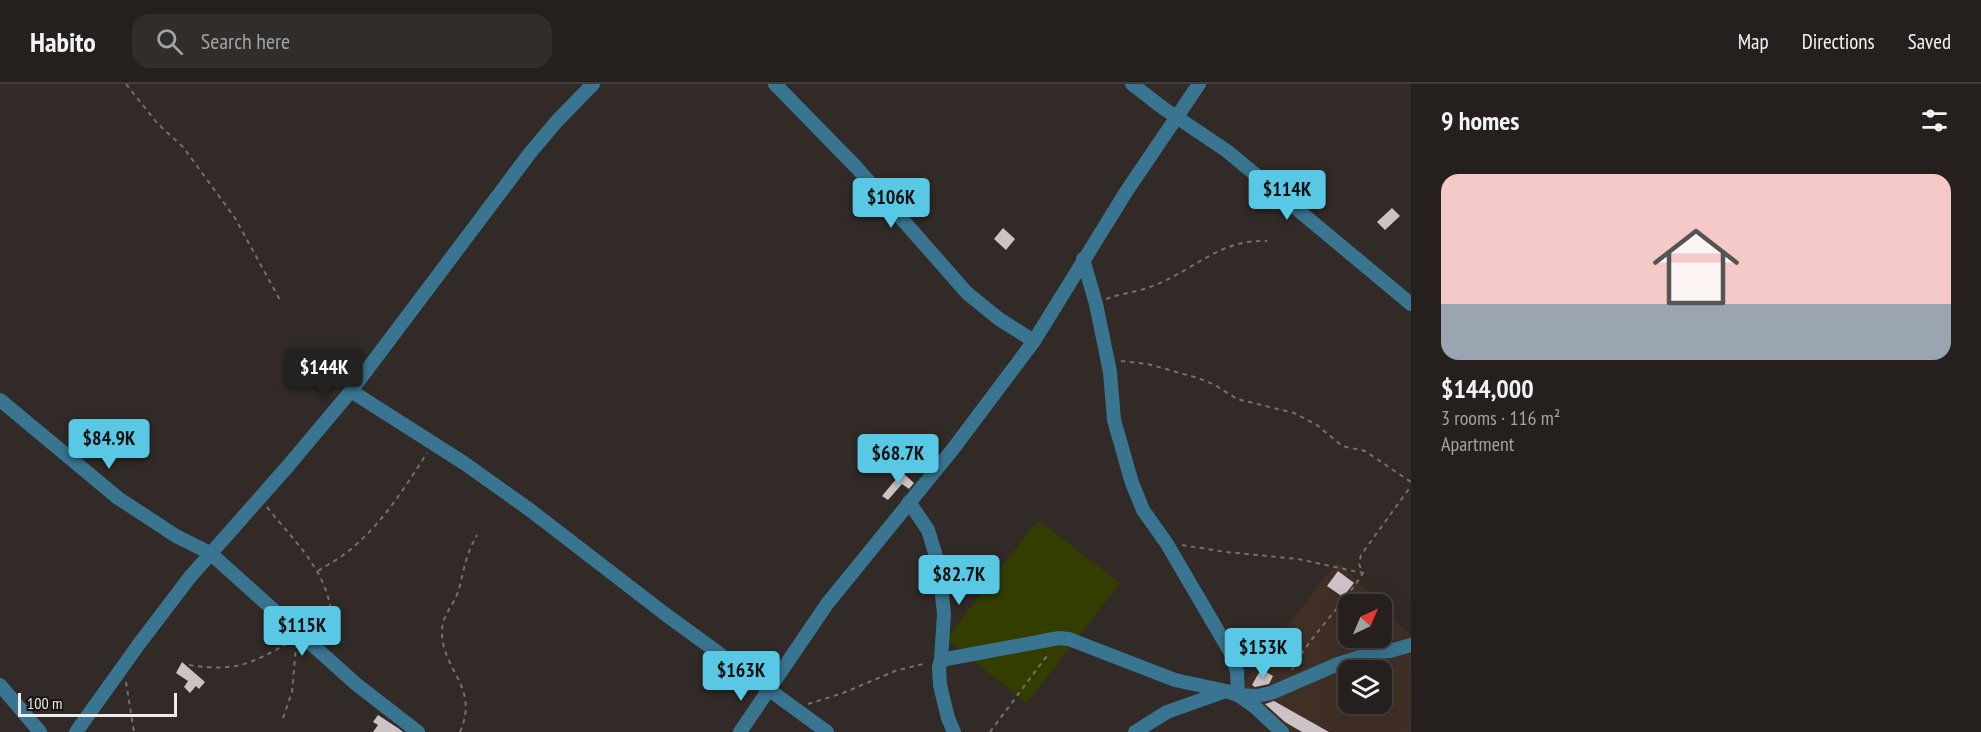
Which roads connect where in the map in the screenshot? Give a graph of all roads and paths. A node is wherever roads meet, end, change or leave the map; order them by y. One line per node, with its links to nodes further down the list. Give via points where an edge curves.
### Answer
1 (126, 84): 9 (path, via 157,123 183,147 234,218)
2 (593, 84): 14 (street, via 530,153)
3 (774, 84): 12 (street, via 864,176 967,293)
4 (1132, 84): 6 (street)
5 (1199, 84): 6 (street)
6 (1176, 117): 8 (street); 11 (street, via 1227,151)
7 (1267, 241): 10 (path, via 1231,245 1156,285)
8 (1083, 259): 10 (street); 12 (street)
9 (280, 300)
10 (1096, 304): 13 (street)
11 (1411, 304)
12 (1034, 342): 20 (street)
13 (1107, 360): 17 (path, via 1148,364 1193,376 1237,399 1294,413 1317,425 1342,446 1365,451); 22 (street, via 1114,420 1126,462 1143,510)
14 (351, 391): 16 (street); 19 (street)
15 (0, 400): 23 (street, via 118,498)
16 (433, 442): 24 (path, via 402,493 374,526 346,553); 34 (street)
17 (1411, 482)
18 (1411, 486): 25 (path, via 1361,555)
19 (260, 498): 23 (street); 24 (path)
20 (909, 502): 29 (street, via 928,530 939,566 944,614); 34 (street, via 827,604)
21 (477, 535): 42 (path, via 442,632 466,703)
22 (1165, 541): 25 (path, via 1215,551 1298,559); 35 (street, via 1232,655 1237,672)
23 (210, 553): 28 (street); 30 (street)
24 (318, 571): 28 (path, via 329,605 331,633)
25 (1363, 573): 33 (path, via 1323,624)
26 (1059, 638): 29 (street); 35 (street, via 1175,680); 46 (path)
27 (1411, 645): 33 (street, via 1338,664)
28 (327, 658): 41 (street)
29 (941, 660): 36 (path, via 895,671); 45 (street, via 940,685)
30 (124, 664): 39 (street); 40 (path)
31 (189, 665): 37 (path, via 239,667 297,638 292,692)
32 (0, 685): 38 (street)
33 (1282, 689): 35 (street, via 1264,695)
34 (769, 690): 36 (street); 43 (street)
35 (1232, 693): 47 (street, via 1167,712); 48 (street, via 1255,707)
36 (794, 708): 44 (street)
37 (284, 718)
38 (40, 732)
39 (76, 732)
40 (134, 732)
41 (418, 732)
42 (460, 732)
43 (740, 732)
44 (828, 732)
45 (954, 732)
46 (990, 732)
47 (1135, 732)
48 (1282, 732)

